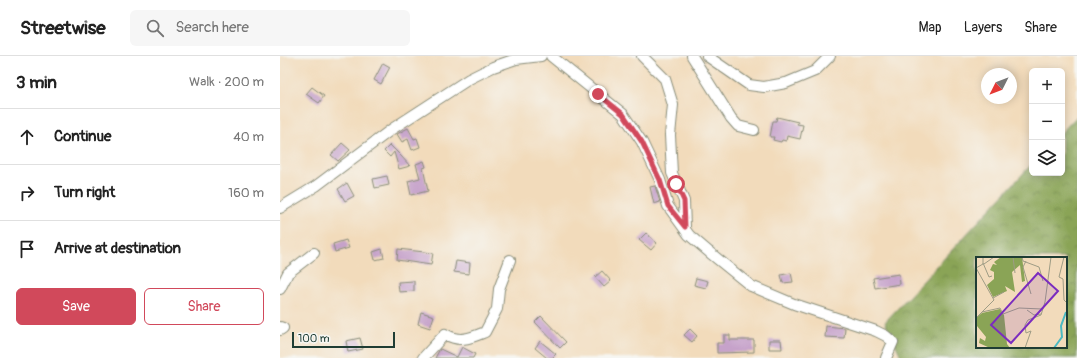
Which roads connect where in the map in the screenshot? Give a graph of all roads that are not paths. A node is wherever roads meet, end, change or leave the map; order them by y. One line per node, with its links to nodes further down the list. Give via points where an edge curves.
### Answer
1 (541, 56): 8 (street, via 516,59 469,79 392,129 316,186)
2 (551, 56): 9 (street, via 623,114 642,142 660,180 668,206)
3 (642, 56): 9 (street, via 665,79 673,105 670,135 672,173 684,201)
4 (692, 56): 7 (street, via 731,118 738,126)
5 (707, 56): 6 (street, via 749,85 764,87 815,71)
6 (830, 56)
7 (754, 130)
8 (280, 208)
9 (685, 227): 14 (street, via 689,235 751,286 886,336 893,342)
10 (314, 253): 12 (street, via 288,273)
11 (510, 260): 13 (street, via 499,289 497,309 485,332 468,339 454,339 445,334)
12 (280, 289)
13 (423, 358)
14 (886, 358)

